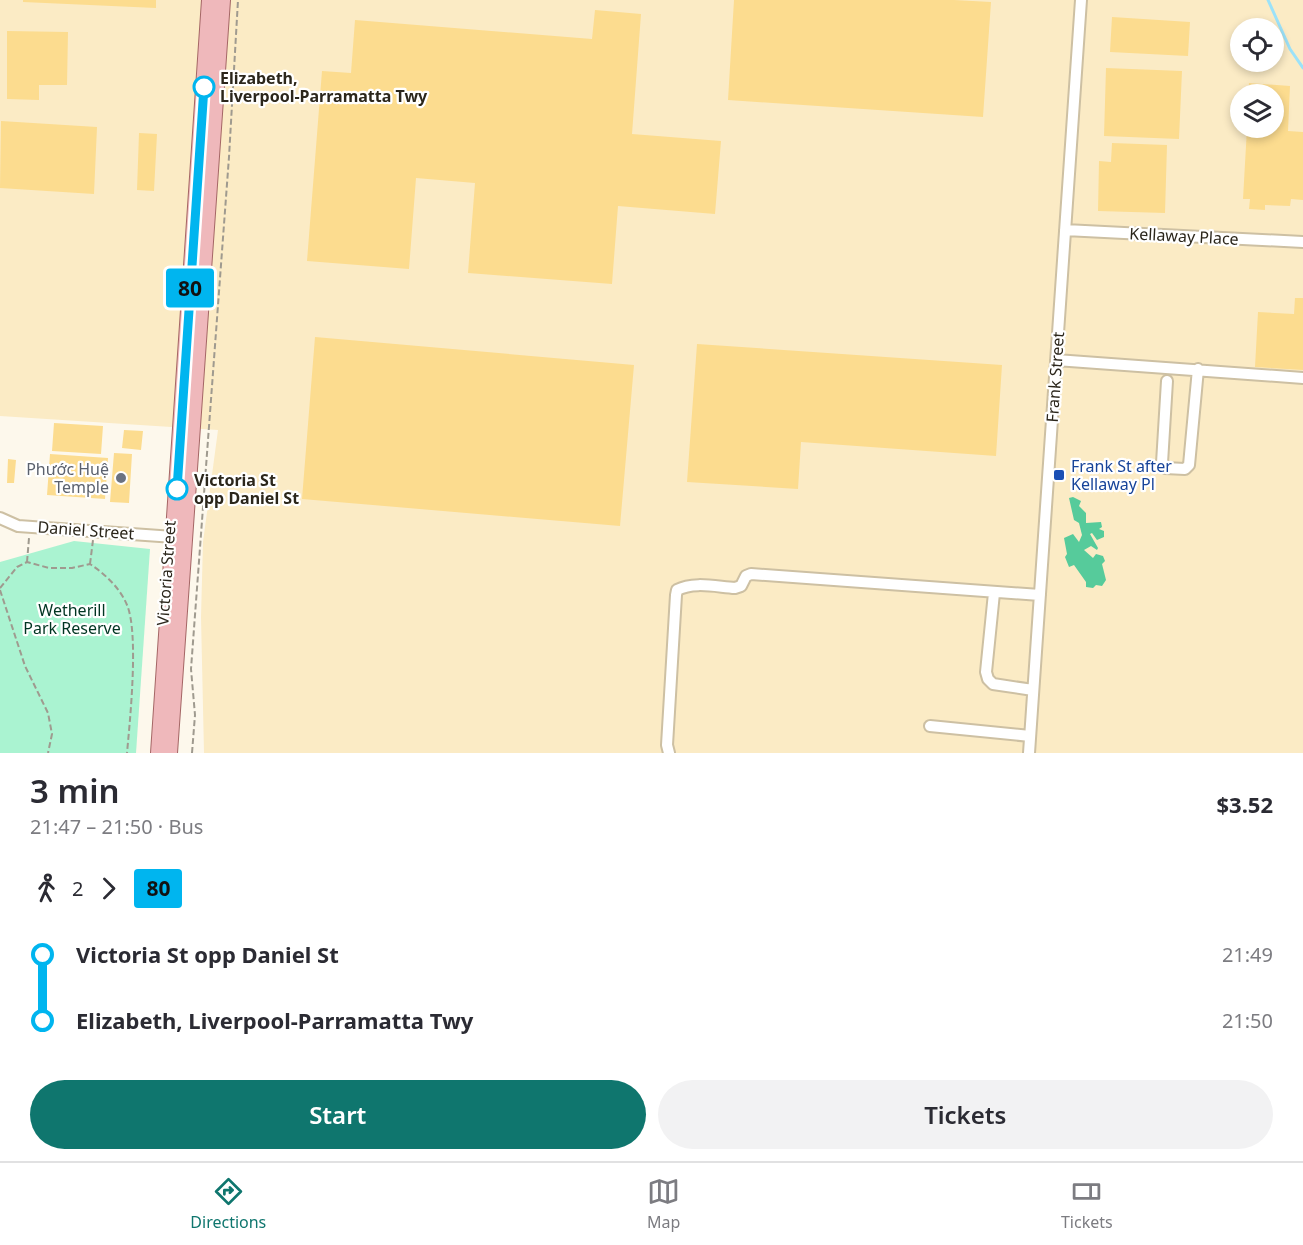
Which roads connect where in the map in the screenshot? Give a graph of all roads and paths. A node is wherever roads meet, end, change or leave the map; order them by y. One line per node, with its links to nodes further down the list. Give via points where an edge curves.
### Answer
1 (209, 0): 14 (main road, Victoria Street)
2 (223, 0): 26 (main road, Victoria Street)
3 (238, 0): 27 (path, via 199,537 191,669 195,715)
4 (1081, 0): 5 (street, Frank Street)
5 (1065, 230): 6 (street, Kellaway Place); 7 (street, Frank Street)
6 (1303, 242)
7 (1056, 360): 8 (street); 19 (street, Frank Street)
8 (1198, 369): 9 (street); 10 (street, via 1190,465 1185,469 1166,468 1162,463)
9 (1303, 378)
10 (1167, 381)
11 (0, 518): 12 (street, Daniel Street)
12 (30, 527): 13 (street, Daniel Street); 15 (path)
13 (94, 531): 14 (street, Daniel Street); 16 (path)
14 (174, 537): 25 (main road, Victoria Street)
15 (27, 562): 16 (path, via 49,568); 17 (path, via 17,567)
16 (90, 564): 24 (path, via 112,582 127,605 132,625)
17 (0, 589): 23 (path, via 25,666 48,713 52,734)
18 (994, 593): 19 (street); 20 (street, via 988,679 993,684); 28 (street, via 751,574 735,588 682,587 675,595)
19 (1040, 595): 20 (street, Frank Street)
20 (1033, 690): 22 (street, Frank Street)
21 (930, 726): 22 (street)
22 (1030, 736): 29 (street, Frank Street)
23 (48, 753)
24 (127, 753)
25 (158, 753)
26 (170, 753)
27 (192, 753)
28 (669, 753)
29 (1029, 753)

